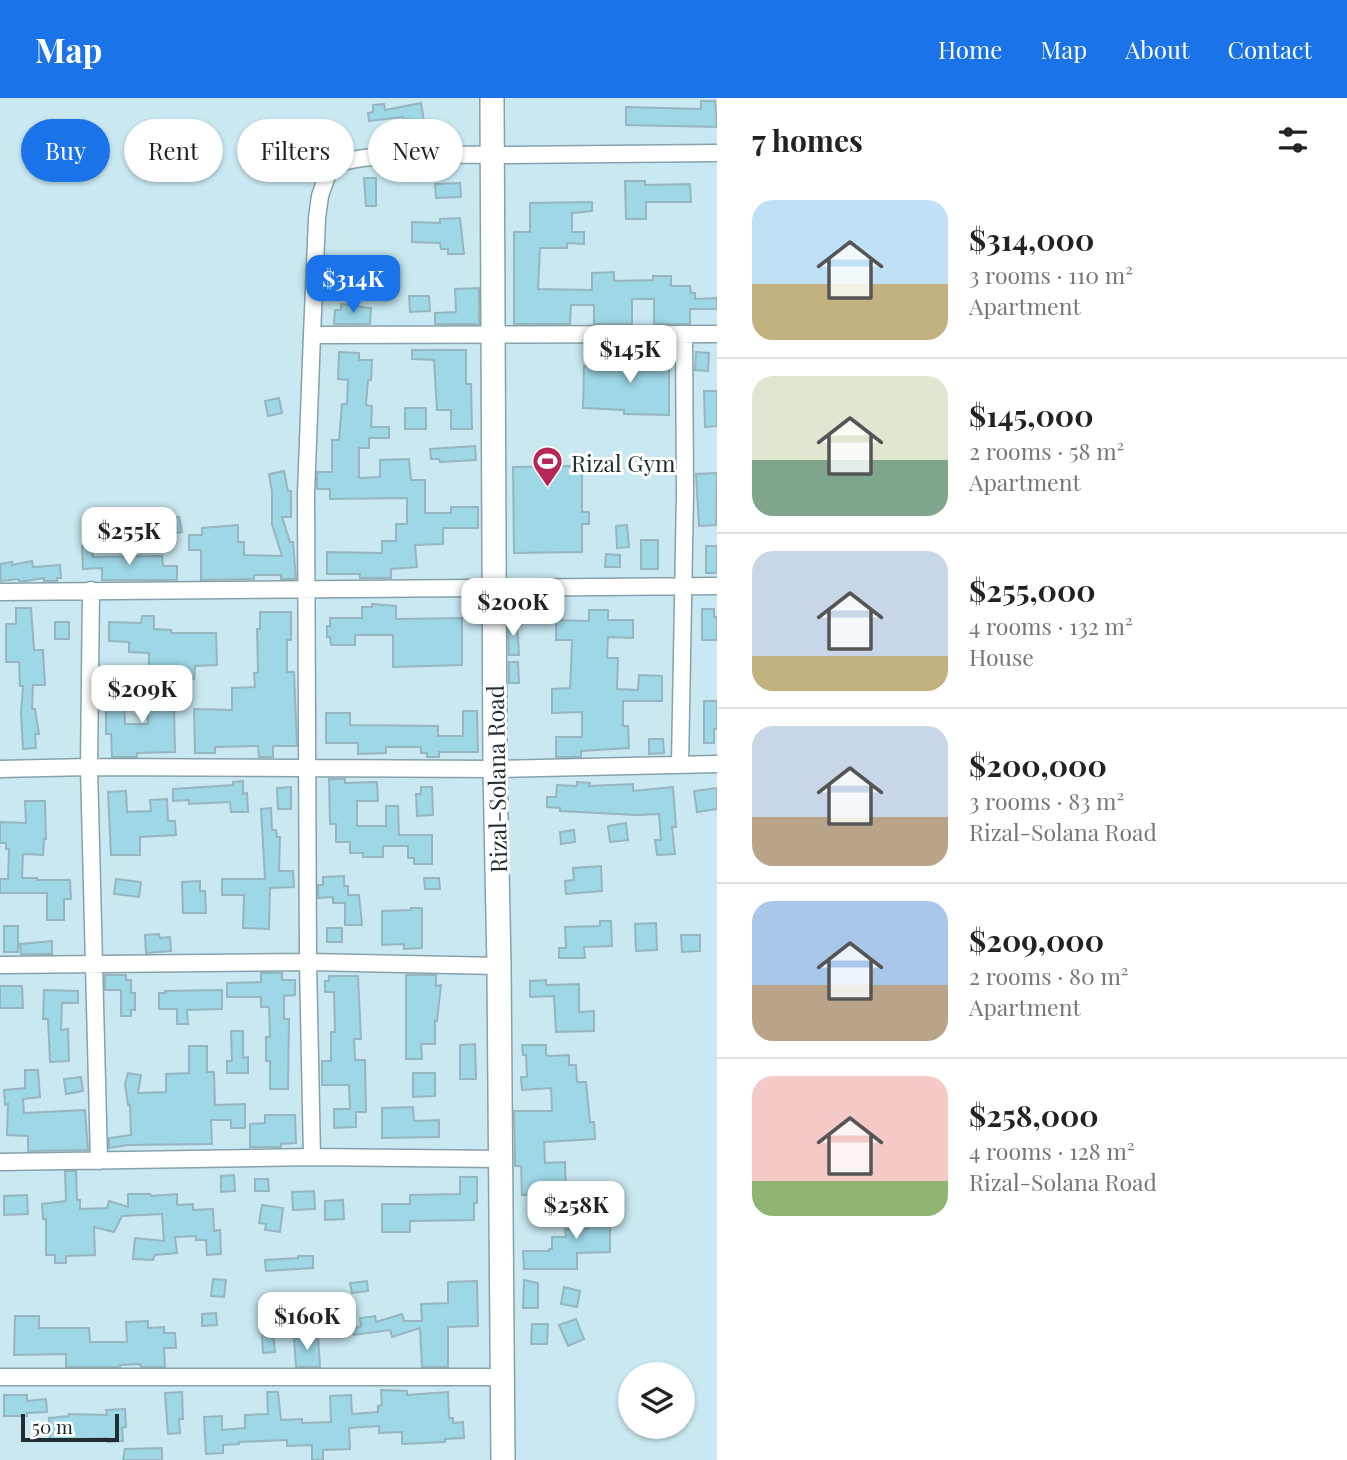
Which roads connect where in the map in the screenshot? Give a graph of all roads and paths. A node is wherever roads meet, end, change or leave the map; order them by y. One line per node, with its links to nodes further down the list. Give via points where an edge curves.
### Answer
1 (492, 98): 3 (main road, Rizal-Solana Road)
2 (717, 153): 3 (street)
3 (491, 155): 4 (main road, Rizal-Solana Road); 7 (street, via 383,158 330,167 317,218)
4 (492, 334): 5 (street); 7 (street); 10 (main road, Rizal-Solana Road)
5 (684, 334): 6 (street); 9 (street)
6 (717, 334)
7 (312, 335): 12 (street)
8 (717, 586): 9 (street)
9 (684, 587): 10 (street); 14 (street)
10 (494, 588): 12 (street); 19 (main road, Rizal-Solana Road)
11 (91, 590): 12 (street); 13 (street); 16 (street)
12 (307, 590): 17 (street)
13 (0, 592)
14 (680, 764): 15 (street); 19 (street)
15 (717, 764)
16 (89, 767): 17 (street); 18 (street); 21 (street)
17 (309, 767): 19 (street); 20 (street)
18 (0, 769)
19 (495, 769): 23 (main road, Rizal-Solana Road)
20 (309, 962): 21 (street); 23 (street); 24 (street)
21 (94, 963): 22 (street); 27 (street)
22 (0, 965)
23 (499, 966): 25 (main road, Rizal-Solana Road)
24 (312, 1157): 25 (street); 27 (street)
25 (500, 1159): 29 (main road, Rizal-Solana Road)
26 (0, 1161): 27 (street)
27 (99, 1161)
28 (0, 1377): 29 (street)
29 (503, 1377): 30 (main road, Rizal-Solana Road)
30 (503, 1460)

